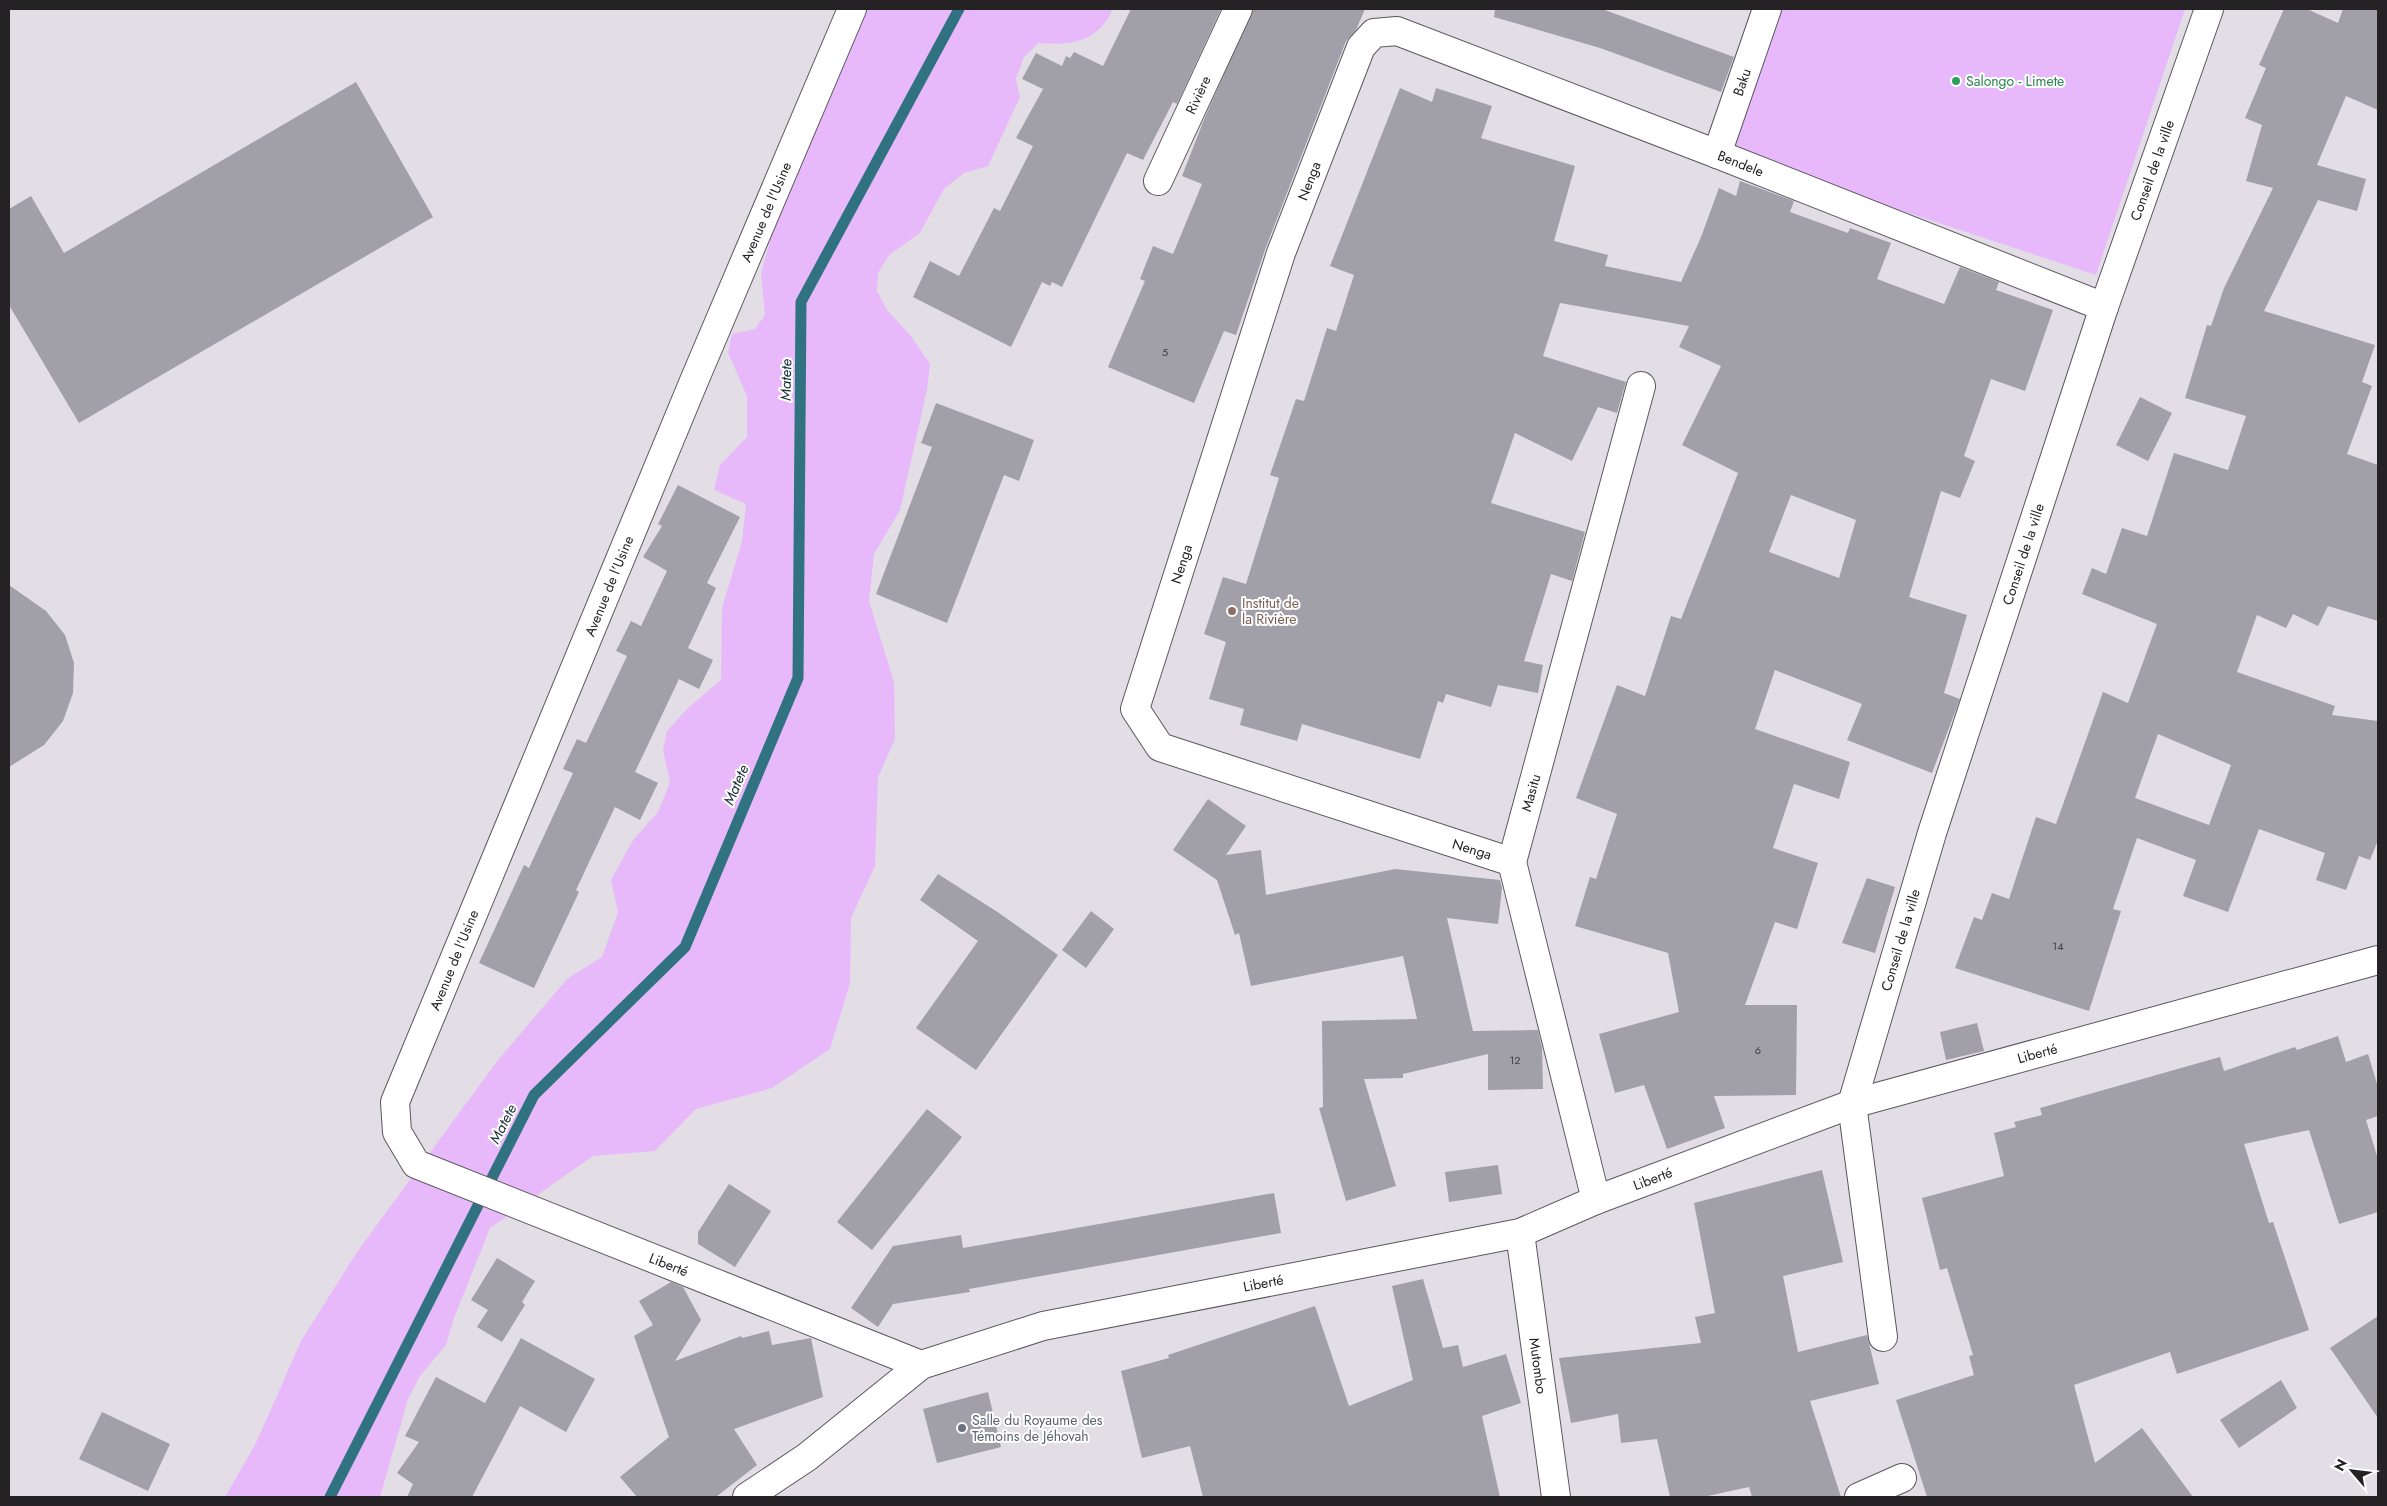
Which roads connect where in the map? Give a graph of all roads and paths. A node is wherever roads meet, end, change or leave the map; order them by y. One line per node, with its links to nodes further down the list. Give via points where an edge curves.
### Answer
1 (852, 9): 13 (street, Avenue de l'Usine, via 395,1102 397,1132)
2 (1238, 9): 7 (street, Rivière)
3 (1767, 9): 6 (street, Baku)
4 (2209, 9): 8 (street, Conseil de la ville)
5 (1374, 33): 6 (street, Bendele, via 1397,31); 10 (street, Nenga, via 1361,48 1281,254 1135,709 1160,747)
6 (1717, 154): 8 (street, Bendele)
7 (1158, 181)
8 (2104, 307): 12 (street, Conseil de la ville, via 1932,833)
9 (1641, 386): 10 (street, Masitu)
10 (1512, 862): 14 (street, Masitu)
11 (2378, 960): 12 (street, Liberté)
12 (1852, 1104): 14 (street, Liberté); 16 (street)
13 (416, 1164): 17 (street, Liberté)
14 (1596, 1200): 15 (street, Liberté)
15 (1520, 1233): 17 (street, Liberté, via 1043,1326); 20 (street, Mutombo)
16 (1882, 1337)
17 (921, 1365): 19 (street, Liberté, via 807,1457)
18 (1902, 1478): 21 (street)
19 (747, 1497)
20 (1556, 1497)
21 (1859, 1497)

